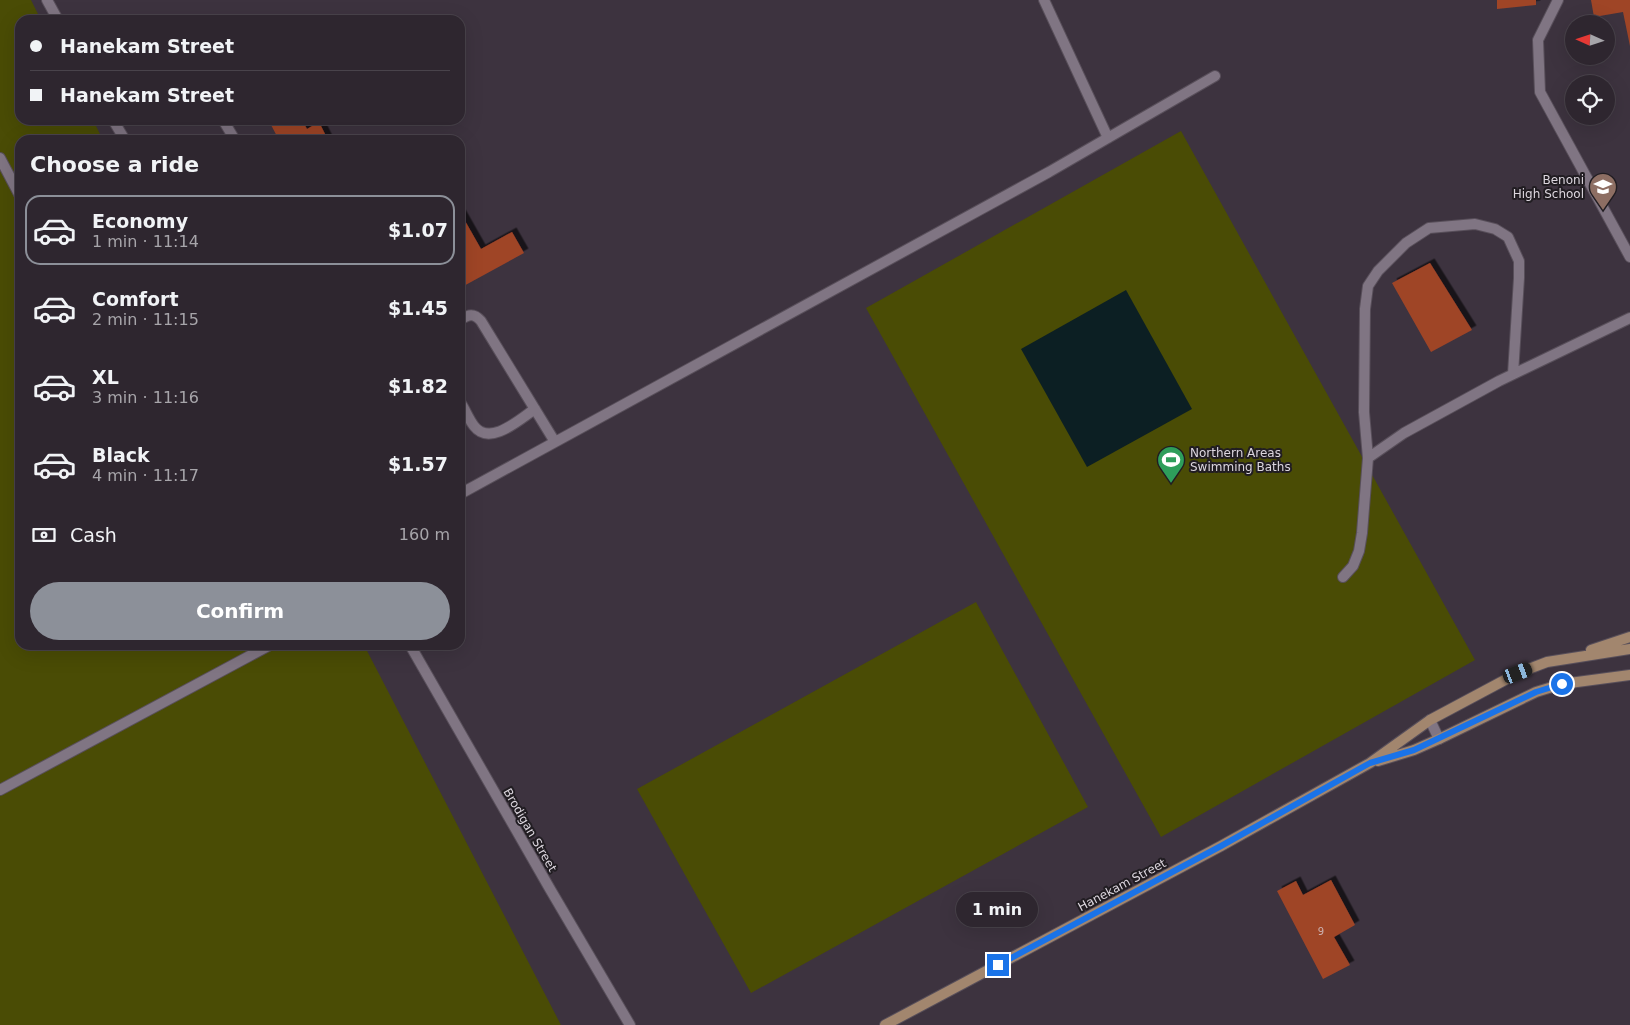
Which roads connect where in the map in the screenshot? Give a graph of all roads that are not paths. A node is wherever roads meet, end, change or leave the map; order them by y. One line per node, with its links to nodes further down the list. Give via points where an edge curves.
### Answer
1 (47, 0): 4 (street)
2 (1044, 0): 6 (street)
3 (1558, 0): 9 (street, via 1538,40 1540,92)
4 (55, 15)
5 (1215, 76): 6 (street)
6 (1108, 138): 15 (street)
7 (0, 158): 8 (street)
8 (15, 186)
9 (1630, 257)
10 (465, 317): 13 (street, via 470,314 481,321)
11 (1630, 318): 12 (street)
12 (1513, 374): 16 (street, via 1404,433); 16 (street, via 1519,261 1508,237 1495,229 1475,224 1429,228 1406,243 1368,286 1364,412)
13 (535, 409): 14 (street, via 502,431 490,433 480,432 474,427); 15 (street)
14 (465, 411)
15 (555, 442): 17 (street)
16 (1368, 458): 18 (street, via 1359,551 1353,566)
17 (465, 491)
18 (1343, 577)
19 (1630, 636): 23 (street)
20 (1630, 649): 23 (street, Hanekam Street)
21 (253, 650): 28 (street)
22 (413, 650): 29 (street, Brodigan Street)
23 (1547, 662): 25 (street, Hanekam Street, via 1518,673)
24 (1630, 675): 26 (street, Hanekam Street, via 1562,684 1536,692)
25 (1430, 720): 26 (street); 27 (street, Hanekam Street)
26 (1439, 739): 27 (street, Hanekam Street)
27 (1370, 763): 30 (street, Hanekam Street)
28 (0, 790)
29 (630, 1025)
30 (885, 1025)

